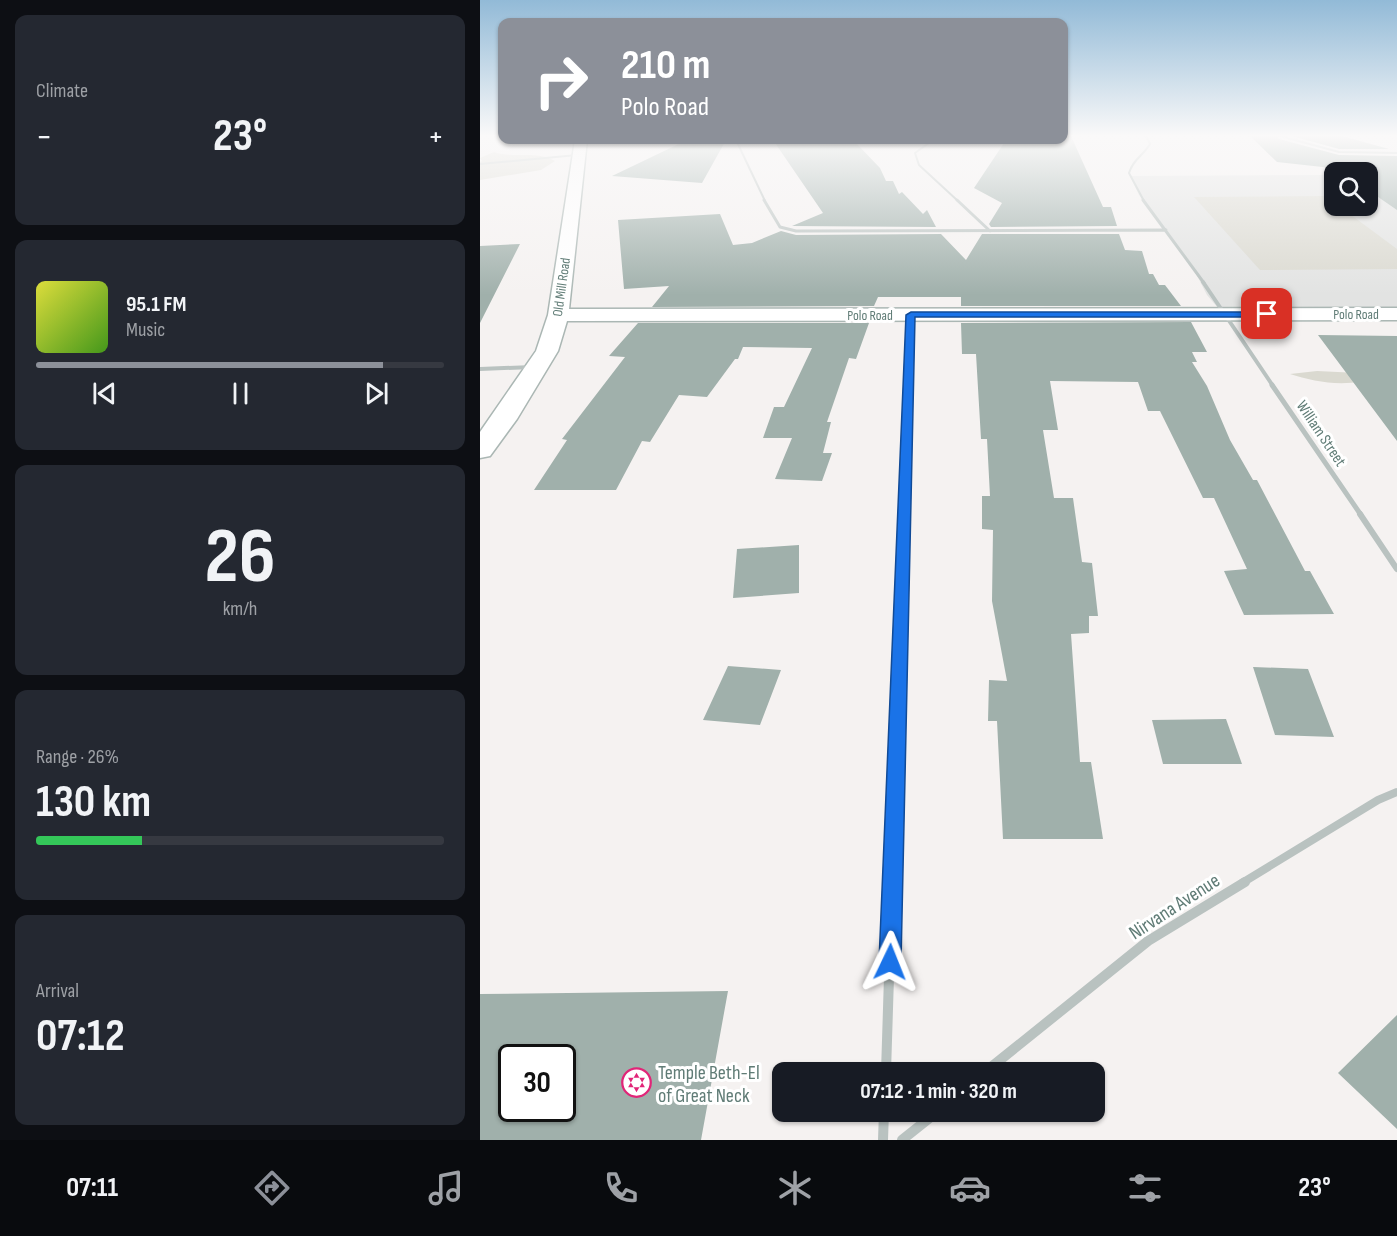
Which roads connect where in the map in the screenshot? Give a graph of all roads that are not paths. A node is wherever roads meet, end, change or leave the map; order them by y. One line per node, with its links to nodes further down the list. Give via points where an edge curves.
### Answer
1 (574, 189): 9 (street, Old Mill Road)
2 (759, 189): 6 (street, via 780,227 808,232)
3 (946, 189): 6 (street)
4 (1136, 189): 5 (street, William Street)
5 (1166, 230): 6 (street); 7 (street, William Street)
6 (990, 231)
7 (1223, 314): 8 (street, Polo Road); 10 (street, Polo Road); 14 (street, William Street)
8 (1397, 314)
9 (558, 315): 10 (street, Polo Road); 11 (street, Old Mill Road, via 547,351)
10 (911, 315): 16 (street)
11 (537, 366): 12 (street); 13 (street, Old Mill Road)
12 (480, 369)
13 (480, 450)
14 (1397, 569)
15 (1397, 792): 17 (street, Nirvana Avenue, via 1148,941)
16 (886, 1062)
17 (997, 1062)
18 (884, 1122): 20 (street)
19 (924, 1122): 21 (street)
20 (883, 1140)
21 (902, 1140)

